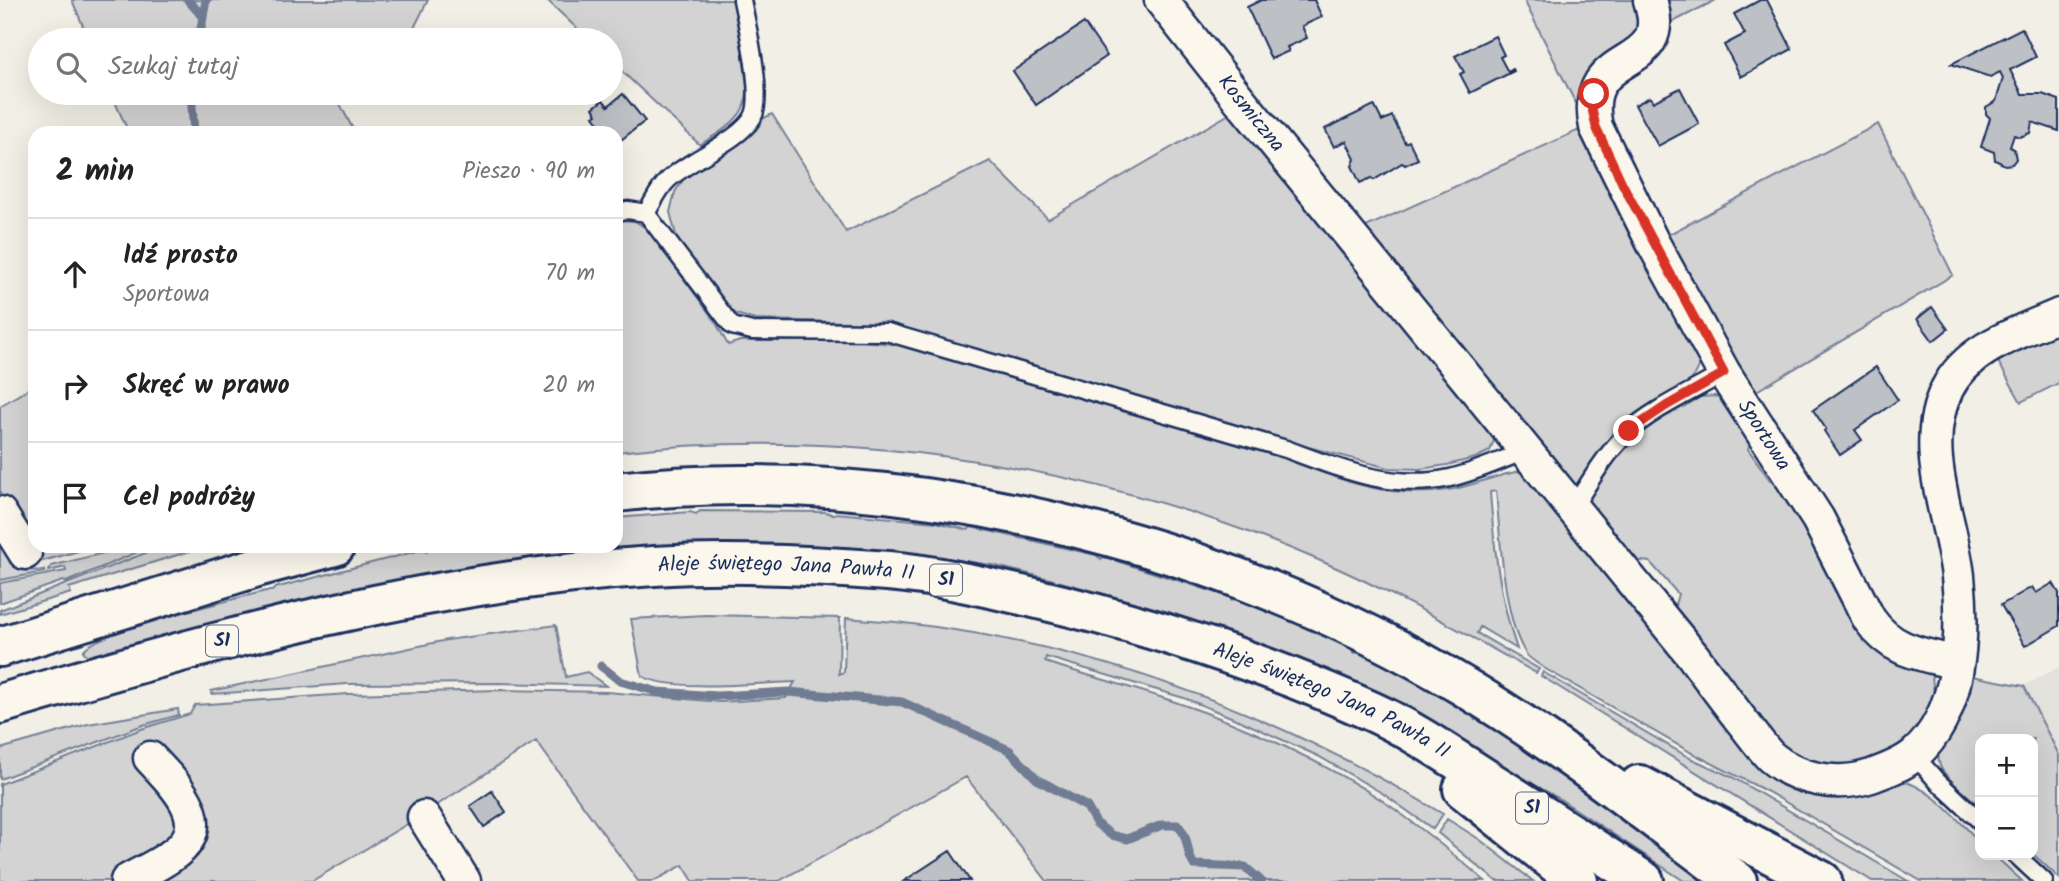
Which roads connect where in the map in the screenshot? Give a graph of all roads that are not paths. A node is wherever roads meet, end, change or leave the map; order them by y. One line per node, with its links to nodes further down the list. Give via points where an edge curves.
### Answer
1 (742, 0): 5 (lane, via 757,97 753,117 666,182)
2 (1161, 0): 8 (street, Kosmiczna)
3 (1650, 0): 7 (street, Sportowa, via 1654,34 1640,51 1598,83 1592,109 1623,185)
4 (623, 211): 5 (lane)
5 (646, 213): 8 (lane, via 732,326 752,331 887,332 1382,480 1449,478)
6 (2059, 314): 15 (street, via 1970,359 1941,405 1935,438 1958,575)
7 (1724, 373): 10 (lane, via 1629,431); 15 (street, Sportowa, via 1818,519 1878,632 1905,650)
8 (1527, 450): 10 (street, Kosmiczna)
9 (623, 491): 17 (highway, via 746,484 827,487 996,511 1085,530 1268,590 1357,629)
10 (1573, 508): 19 (street, Kosmiczna, via 1772,757 1805,776 1845,782 1890,769)
11 (0, 513): 12 (street)
12 (25, 553)
13 (309, 553): 14 (highway)
14 (0, 647)
15 (1957, 663): 19 (street, via 1948,704)
16 (0, 704): 18 (highway, Aleje świętego Jana Pawła II / S1, via 205,646 447,590 655,566 765,565 892,571 1098,613 1278,673)
17 (1535, 731): 28 (highway); 29 (highway)
18 (1420, 737): 26 (highway, via 1446,776); 27 (highway, Aleje świętego Jana Pawła II / S1)
19 (1914, 755): 21 (lane)
20 (150, 758): 24 (street, via 189,807 190,835 174,854)
21 (1975, 816)
22 (424, 817): 25 (street)
23 (2021, 860): 30 (lane)
24 (127, 881)
25 (464, 881)
26 (1578, 881)
27 (1644, 881)
28 (1737, 881)
29 (1822, 881)
30 (2044, 881)

